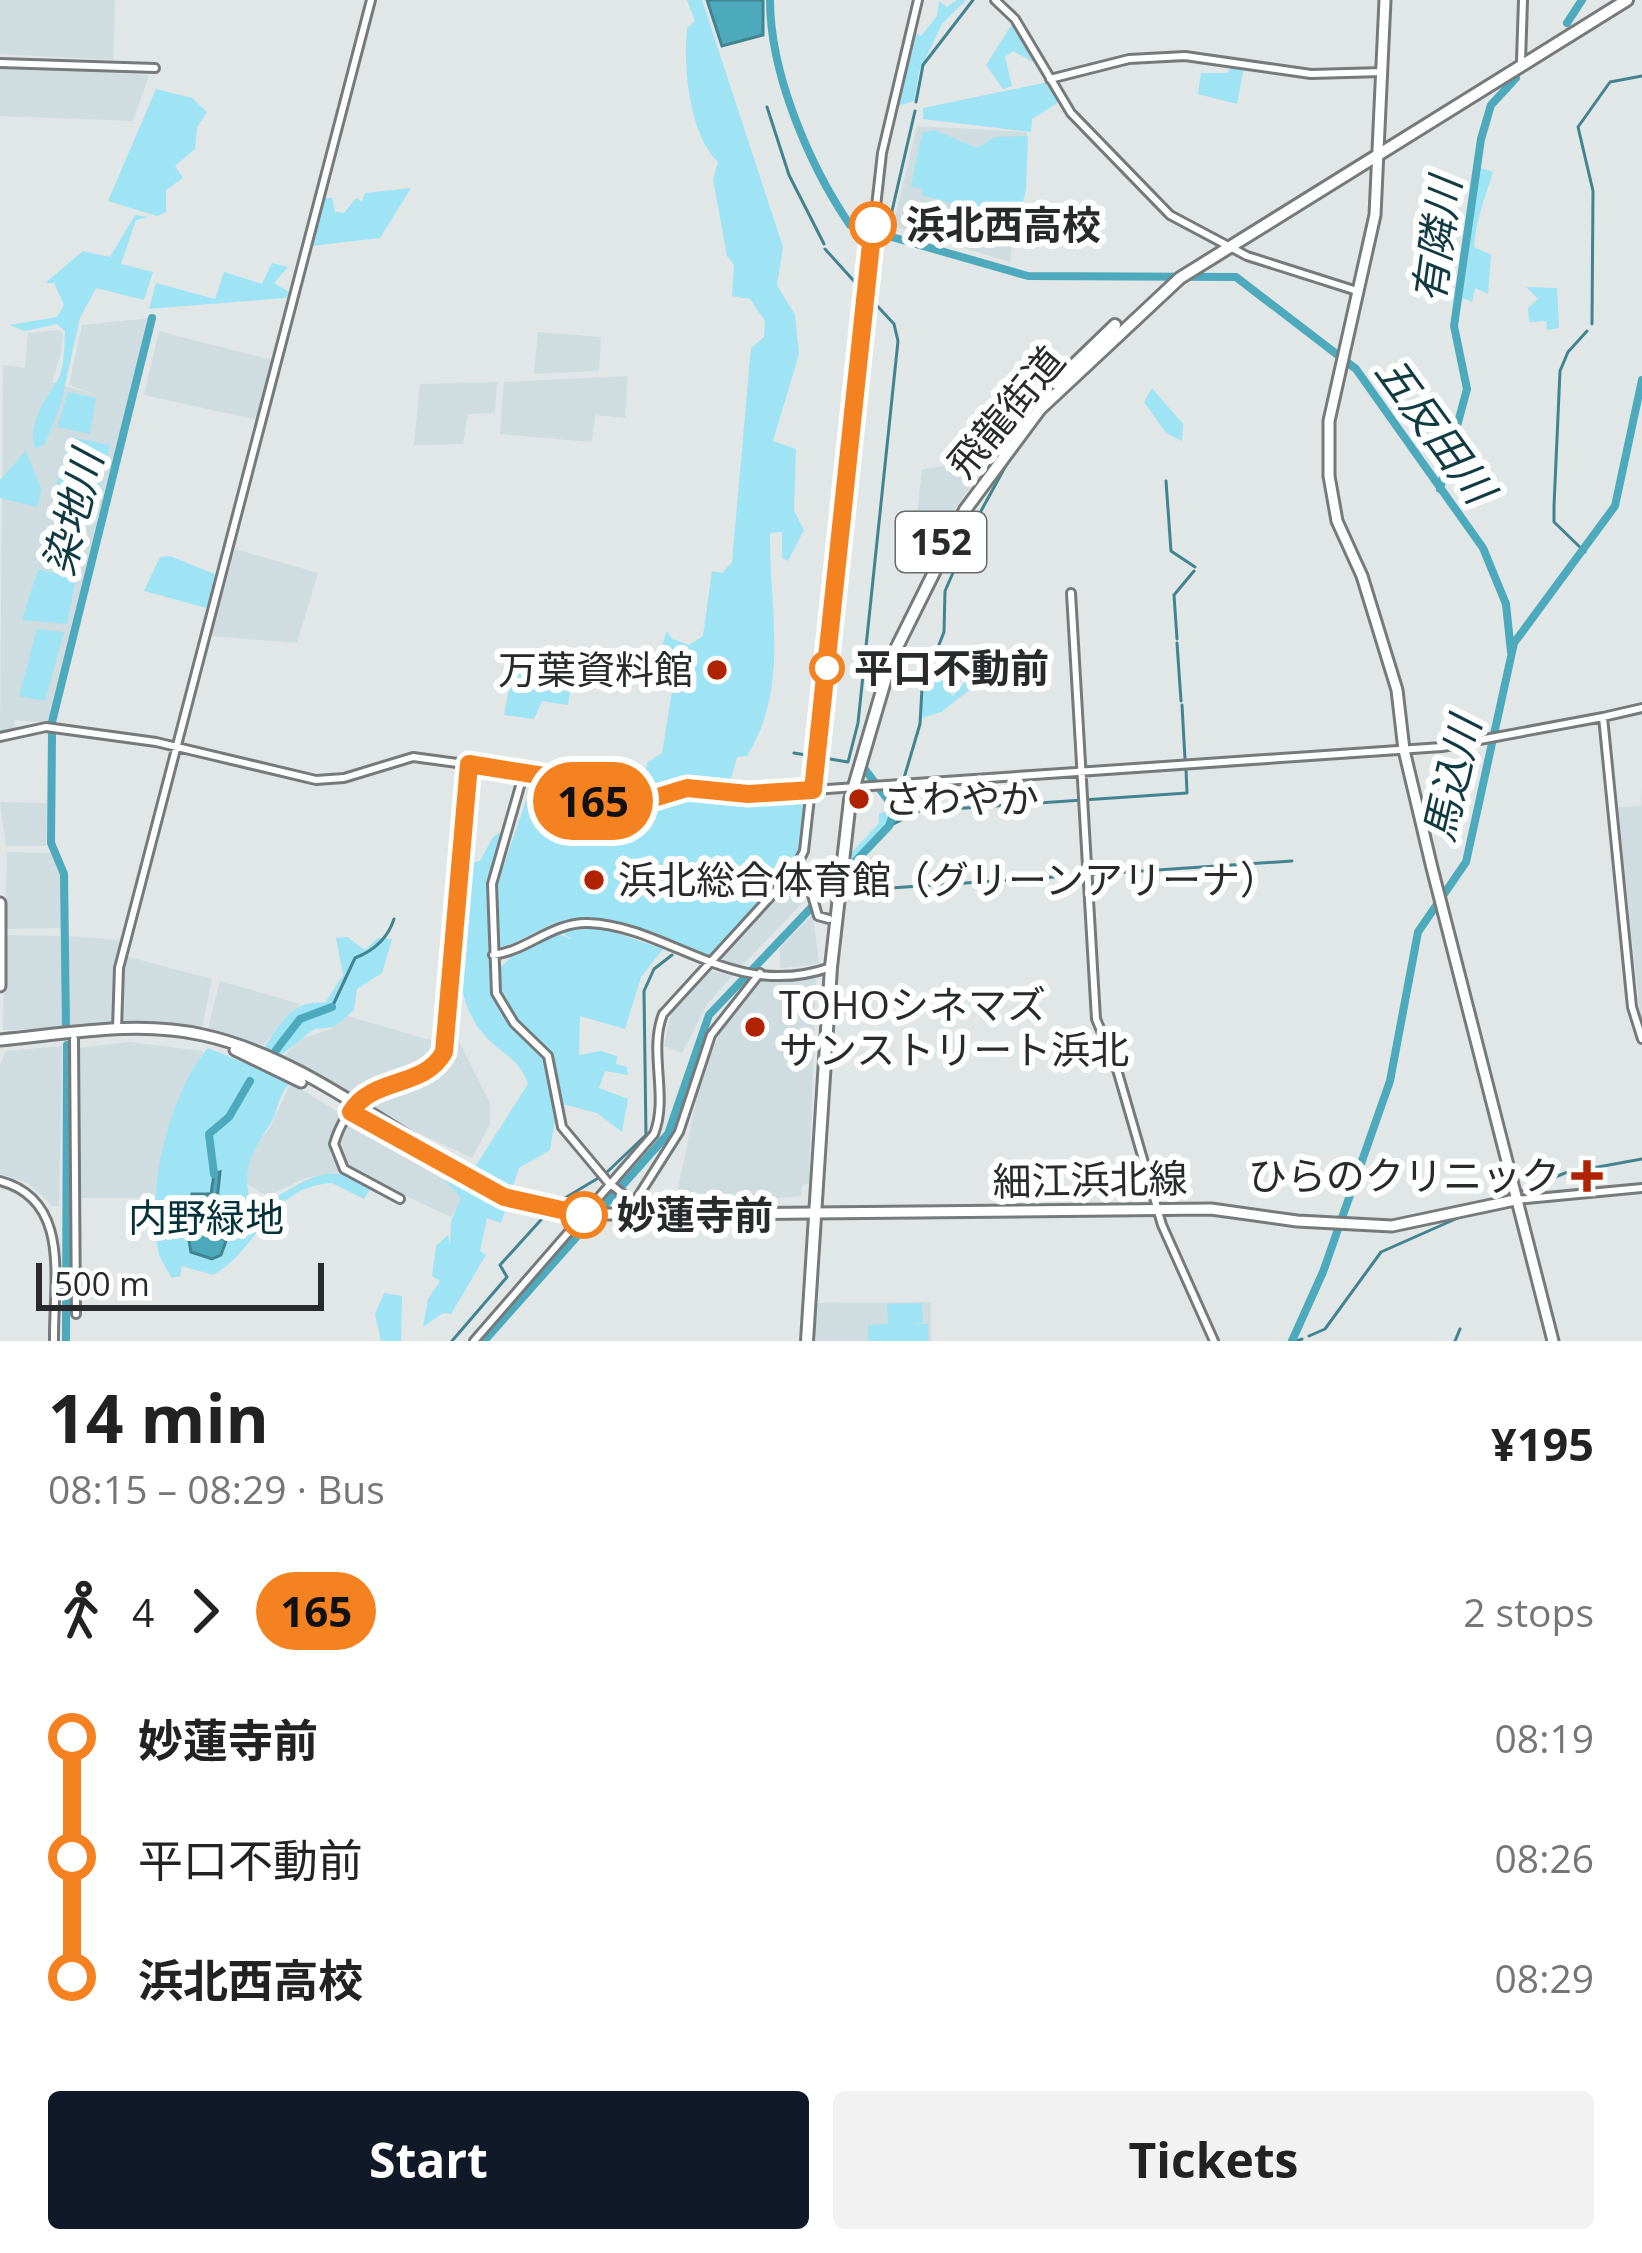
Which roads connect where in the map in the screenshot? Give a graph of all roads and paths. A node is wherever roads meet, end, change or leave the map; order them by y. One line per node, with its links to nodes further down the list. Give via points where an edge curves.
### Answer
1 (370, 0): 20 (street)
2 (918, 0): 26 (street, via 890,112 873,231)
3 (995, 0): 12 (street)
4 (1385, 0): 11 (main road)
5 (1523, 0): 8 (street)
6 (1615, 0): 8 (highway, 飛龍街道 / 152)
7 (1627, 0): 13 (highway, 飛龍街道 / 152)
8 (1521, 61): 13 (highway, 飛龍街道 / 152)
9 (0, 63): 10 (street)
10 (154, 68)
11 (1383, 72): 12 (street, via 1311,74 1185,56 1129,58); 13 (main road)
12 (1049, 79): 14 (street, via 1081,124 1170,214)
13 (1380, 149): 14 (highway, 飛龍街道 / 152); 15 (main road)
14 (1224, 244): 15 (street); 25 (highway, 飛龍街道 / 152, via 1181,274 1049,399 965,510 892,657)
15 (1359, 292): 21 (main road, via 1328,431 1333,500 1397,690)
16 (1071, 593): 23 (street)
17 (1642, 708): 18 (street)
18 (1603, 717): 21 (street); 38 (street)
19 (0, 737): 20 (street, via 46,727)
20 (178, 745): 22 (street, via 316,780 408,758); 36 (street, via 119,968)
21 (1404, 750): 23 (street); 45 (main road)
22 (469, 764): 24 (street); 40 (street, via 444,1052 428,1072 365,1093)
23 (1083, 771): 25 (street); 47 (street, via 1096,1019)
24 (524, 772): 26 (street, via 618,809 687,788); 31 (street, via 492,884)
25 (850, 787): 26 (street); 28 (highway, 飛龍街道 / 152)
26 (813, 790): 27 (street)
27 (794, 871): 30 (street, via 814,910); 32 (street)
28 (836, 879): 30 (highway, 飛龍街道 / 152); 33 (highway, 飛龍街道 / 152)
29 (0, 903): 35 (main road)
30 (829, 919): 33 (highway, 飛龍街道 / 152)
31 (493, 955): 32 (street, via 593,923); 43 (street, via 501,1003 548,1056 562,1126)
32 (709, 963): 34 (street); 43 (street, via 663,1014 658,1124)
33 (828, 969): 34 (street); 48 (highway, 飛龍街道 / 152)
34 (758, 973): 46 (street, via 711,1035 680,1132)
35 (0, 986)
36 (117, 1029): 37 (main road, 細江浜北線); 40 (main road, 細江浜北線, via 202,1034 251,1049)
37 (68, 1037): 39 (main road, 細江浜北線); 40 (main road, 細江浜北線, via 146,1035 217,1045); 50 (street)
38 (1642, 1039)
39 (0, 1043)
40 (353, 1109): 44 (street, via 335,1139 337,1160); 48 (main road, 細江浜北線, bridge, via 504,1195 574,1209)
41 (0, 1181): 51 (street, via 32,1194 50,1222)
42 (1642, 1188): 45 (street)
43 (616, 1190): 46 (street); 52 (street)
44 (400, 1199)
45 (1515, 1200): 47 (main road, 細江浜北線, via 1402,1226); 55 (main road)
46 (634, 1203): 49 (street)
47 (1159, 1208): 48 (main road, 細江浜北線); 54 (street)
48 (814, 1210): 53 (highway, 飛龍街道 / 152)
49 (630, 1222)
50 (76, 1314)
51 (54, 1341)
52 (474, 1341)
53 (804, 1341)
54 (1214, 1341)
55 (1553, 1341)

